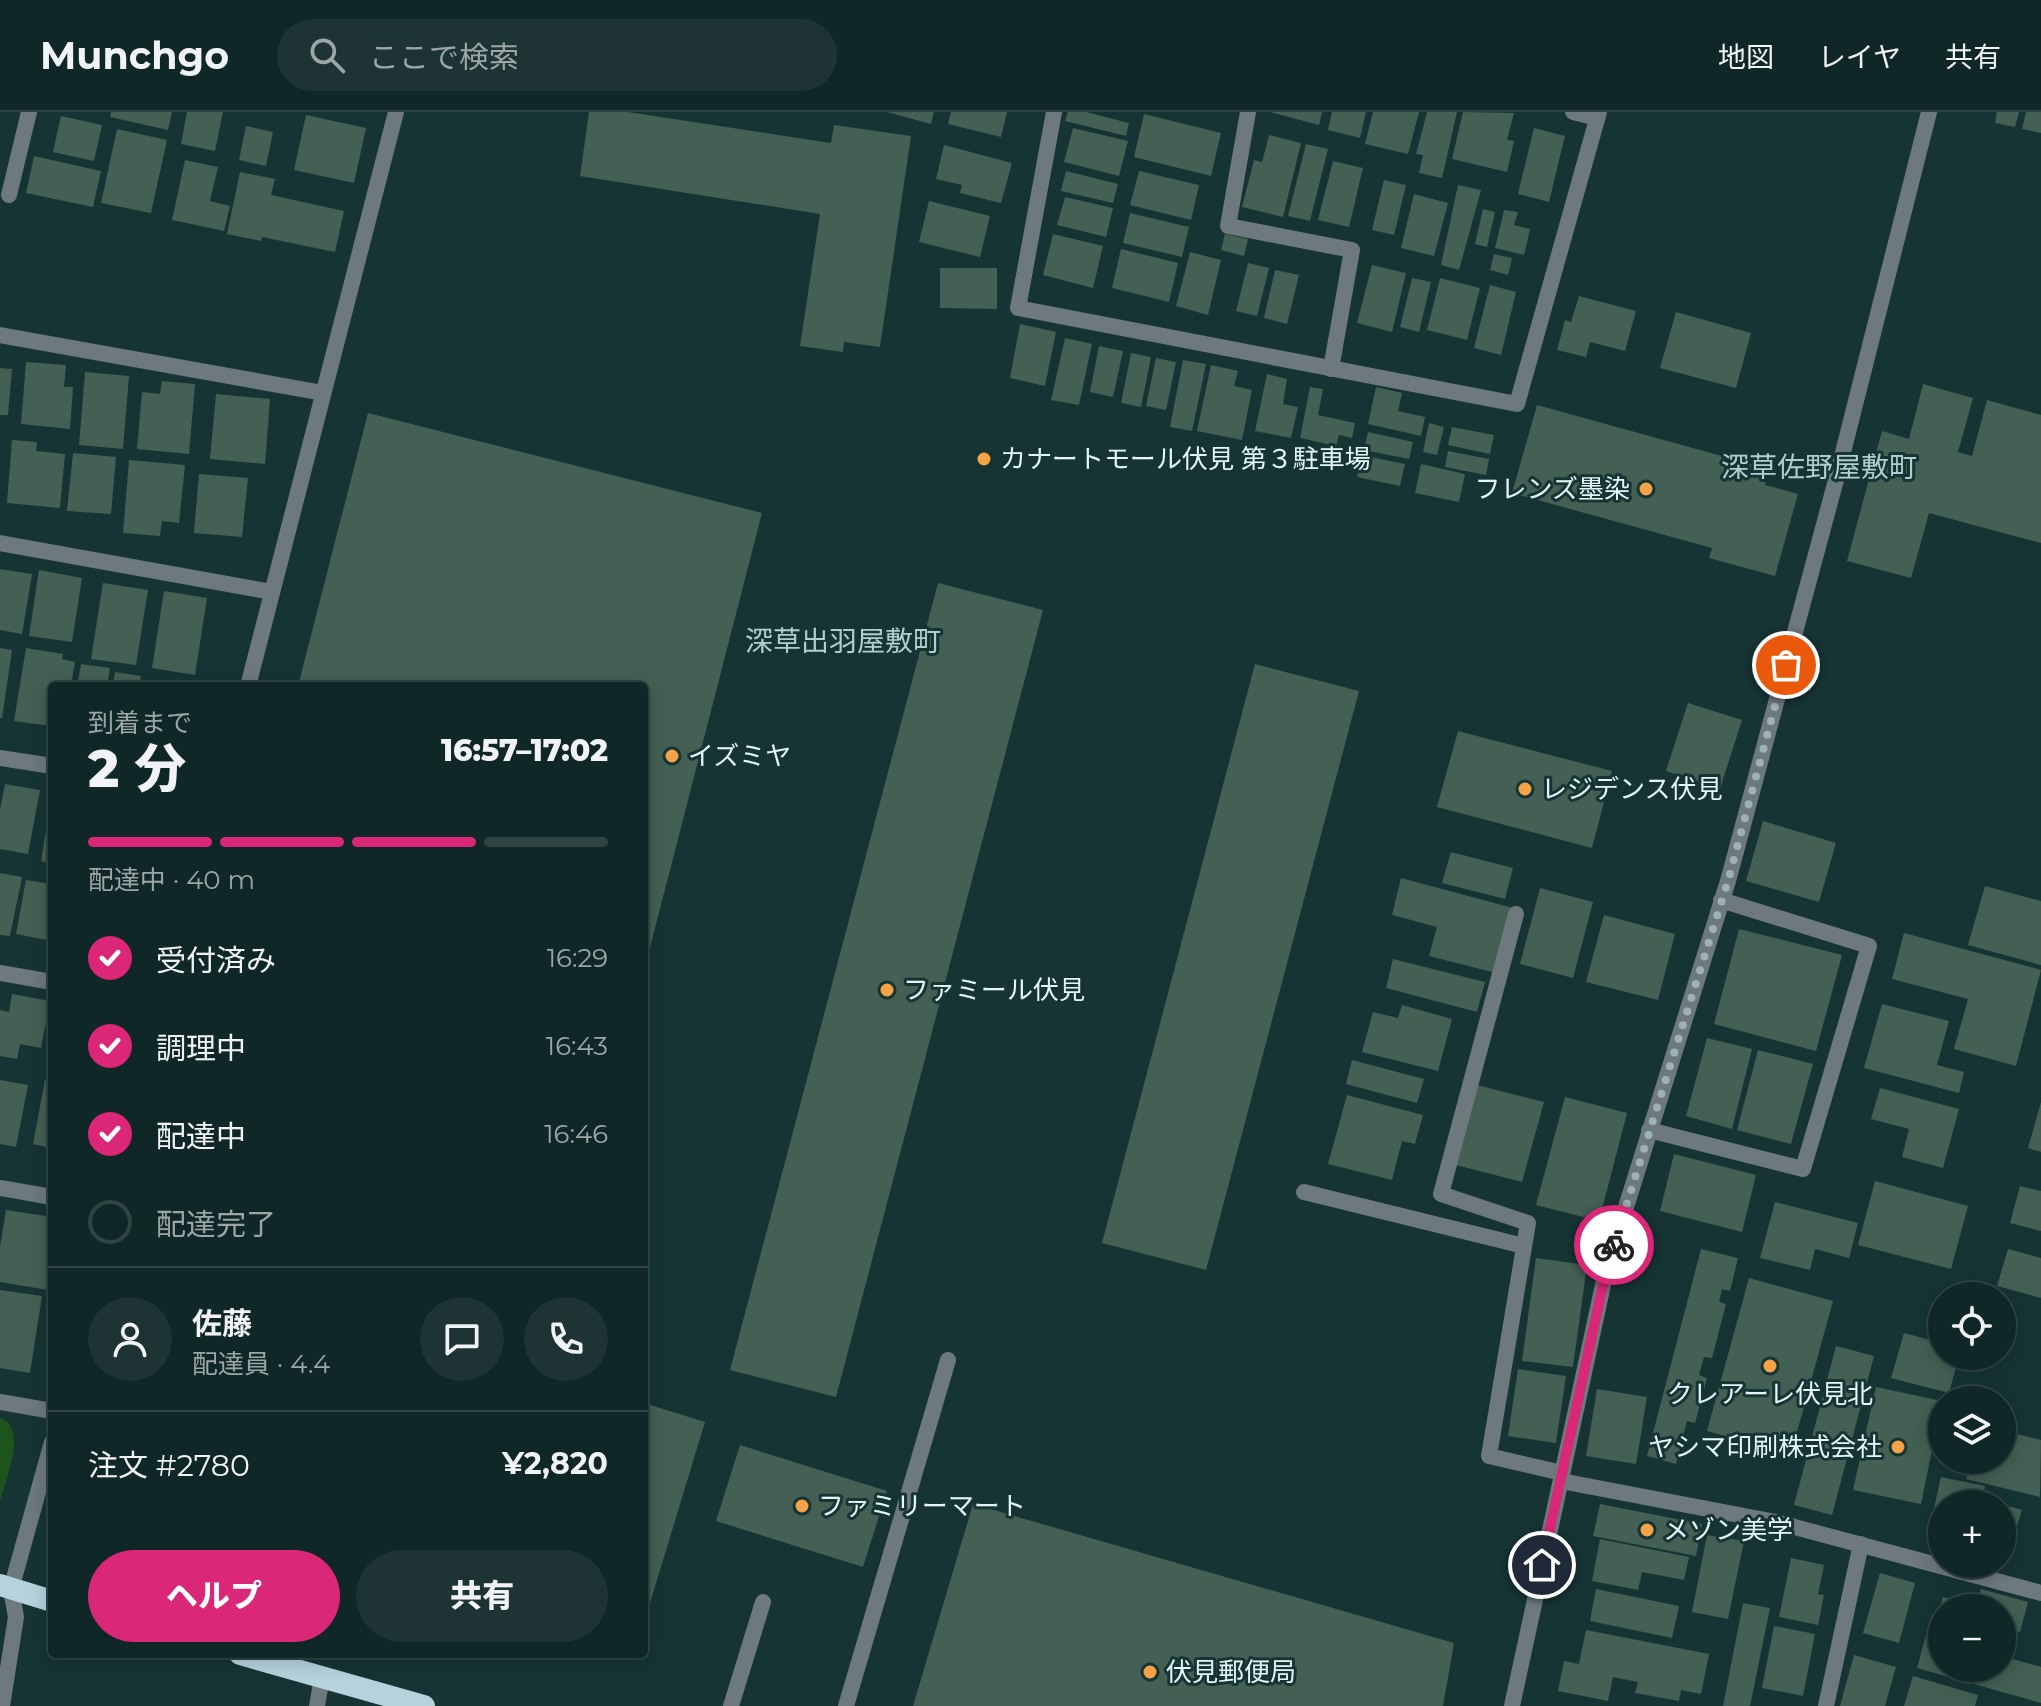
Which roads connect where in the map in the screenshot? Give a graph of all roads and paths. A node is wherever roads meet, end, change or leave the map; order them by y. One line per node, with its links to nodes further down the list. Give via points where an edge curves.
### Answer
1 (29, 112): 8 (street)
2 (396, 112): 11 (street)
3 (1054, 112): 10 (street, via 1018,308)
4 (1573, 112): 7 (street)
5 (1929, 112): 17 (street, via 1836,480)
6 (1246, 113): 10 (street, via 1228,226 1352,250)
7 (1598, 115): 10 (street, via 1517,404)
8 (9, 195)
9 (0, 335): 11 (street)
10 (1331, 369)
11 (323, 393): 13 (street)
12 (0, 543): 13 (street)
13 (272, 592): 14 (street)
14 (249, 682)
15 (0, 758): 16 (street)
16 (48, 765)
17 (1721, 900): 21 (street); 21 (street, via 1869,946 1803,1169)
18 (1516, 914): 25 (street, via 1441,1194 1528,1223)
19 (0, 973): 20 (street)
20 (48, 981)
21 (1649, 1130): 30 (street, via 1606,1271)
22 (0, 1188): 24 (street)
23 (1304, 1192): 25 (street)
24 (48, 1196)
25 (1524, 1246): 30 (street, via 1489,1456)
26 (948, 1360): 42 (street)
27 (0, 1402): 28 (street)
28 (48, 1410)
29 (48, 1455): 32 (street)
30 (1561, 1477): 31 (street); 43 (street)
31 (1861, 1544): 33 (street); 44 (street)
32 (6, 1587): 34 (highway); 38 (street, via 16,1617)
33 (2041, 1593)
34 (48, 1600)
35 (763, 1602): 41 (street)
36 (254, 1658): 37 (highway)
37 (322, 1677): 39 (street); 40 (highway)
38 (2, 1706)
39 (317, 1706)
40 (424, 1706)
41 (731, 1706)
42 (846, 1706)
43 (1512, 1706)
44 (1826, 1706)

